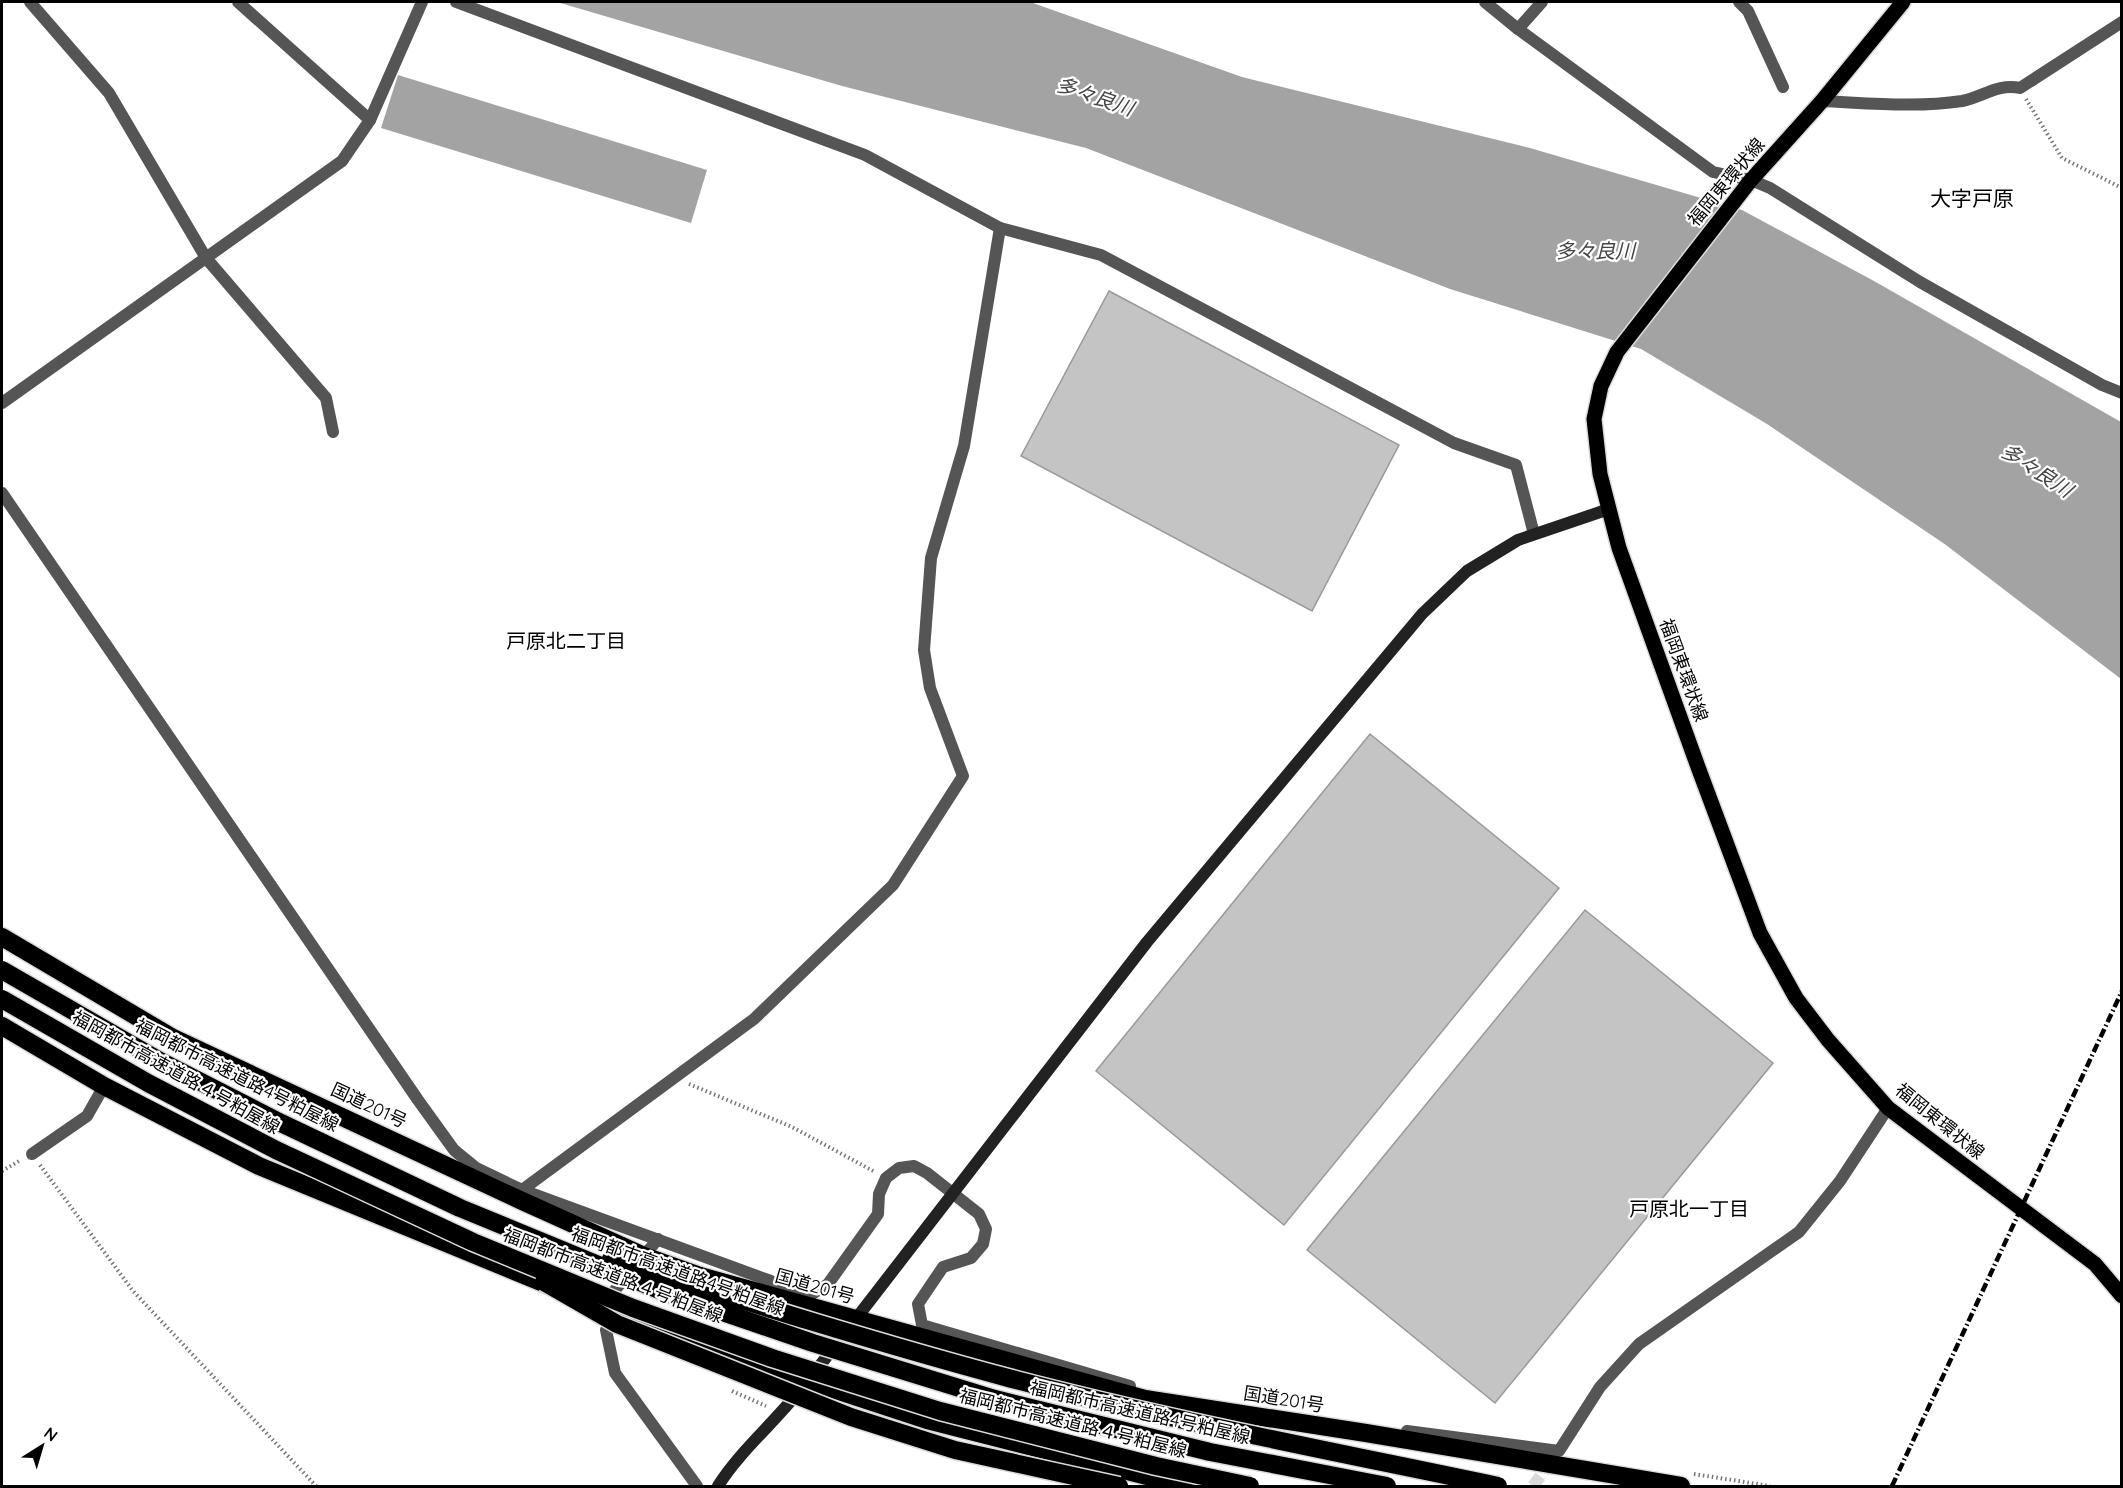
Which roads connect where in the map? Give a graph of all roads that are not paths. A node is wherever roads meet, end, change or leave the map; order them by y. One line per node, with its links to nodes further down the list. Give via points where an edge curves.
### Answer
1 (30, 2): 16 (street, via 109,93)
2 (238, 2): 13 (street)
3 (422, 2): 13 (street)
4 (456, 2): 15 (street, via 866,155)
5 (1485, 2): 10 (street)
6 (1542, 2): 10 (street)
7 (1739, 2): 11 (street, via 1748,11)
8 (1903, 2): 12 (main road, 福岡東環状線)
9 (2121, 22): 12 (street, via 2019,88 2008,85 1963,101 1915,105)
10 (1518, 29): 14 (street, via 1713,172)
11 (1783, 87)
12 (1822, 101): 14 (main road, 福岡東環状線)
13 (370, 120): 16 (street, via 342,161)
14 (1751, 180): 17 (street, via 1920,282); 21 (main road, 福岡東環状線, via 1617,352 1601,386 1594,419 1600,474)
15 (1000, 228): 22 (street, via 1101,255 1454,443 1516,465); 30 (street, via 964,446 931,558 924,650 930,688 963,776 893,885 754,1019)
16 (206, 258): 18 (street); 19 (street, via 326,398)
17 (2121, 393)
18 (2, 403)
19 (333, 432)
20 (2, 493): 30 (street, via 454,1150 476,1168)
21 (1609, 509): 22 (street); 28 (main road, 福岡東環状線, via 1619,548 1760,933 1796,998)
22 (1534, 534): 31 (street, via 1467,571 1422,614 1147,942)
23 (2, 937): 34 (highway, 国道201号, via 173,1038)
24 (2, 970): 35 (highway, 福岡都市高速道路4号粕屋線, bridge, via 160,1061 281,1123 460,1208)
25 (2, 999): 33 (highway, 福岡都市高速道路４号粕屋線, bridge, via 148,1083 276,1150)
26 (2, 1026): 27 (highway)
27 (104, 1086): 29 (street, via 87,1116); 37 (highway, via 259,1166)
28 (1888, 1108): 31 (street, via 1840,1181 1799,1232 1639,1344 1600,1387 1559,1451 1170,1398 922,1325 918,1304 943,1268 971,1258 983,1244 986,1229 979,1214); 36 (main road, 福岡東環状線, via 2095,1264)
29 (32, 1154)
30 (522, 1190): 32 (street)
31 (953, 1193): 32 (street, via 914,1166 899,1168 886,1178 879,1194 878,1214 828,1284 809,1296); 38 (street)
32 (658, 1239): 34 (street)
33 (473, 1242): 42 (highway, bridge, via 617,1324 852,1417 956,1450); 44 (highway, 福岡都市高速道路４号粕屋線, bridge, via 633,1308 772,1358 940,1411)
34 (644, 1256): 37 (street); 38 (highway, 国道201号)
35 (580, 1258): 45 (highway, 福岡都市高速道路4号粕屋線, bridge, via 675,1296 995,1400 1210,1452); 46 (highway, bridge, via 586,1251 813,1323 1145,1412)
36 (2121, 1296)
37 (601, 1306): 39 (highway); 40 (street, via 615,1373)
38 (855, 1320): 39 (street); 47 (highway, 国道201号, via 1145,1399)
39 (808, 1381): 41 (street); 43 (highway, via 927,1420)
40 (697, 1486)
41 (718, 1486)
42 (1119, 1486)
43 (1186, 1486)
44 (1250, 1486)
45 (1387, 1486)
46 (1498, 1486)
47 (1681, 1486)

